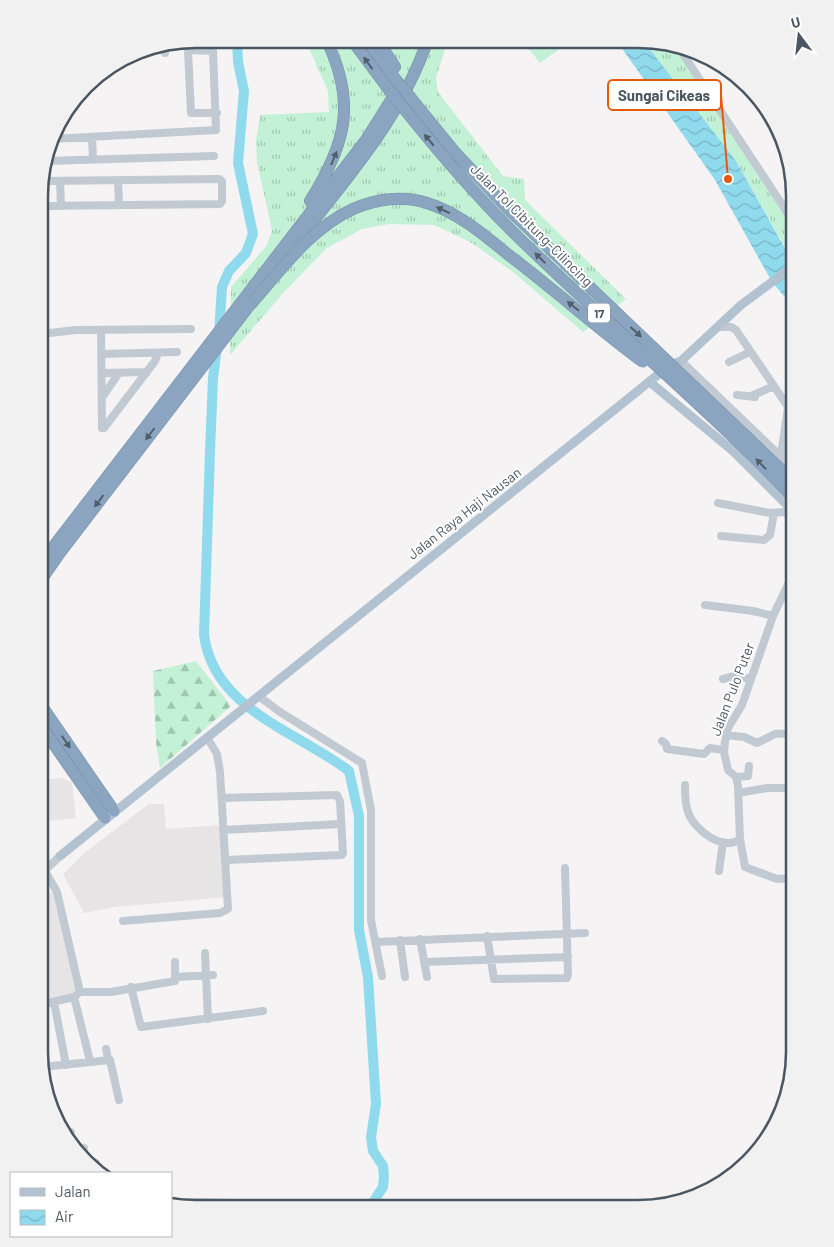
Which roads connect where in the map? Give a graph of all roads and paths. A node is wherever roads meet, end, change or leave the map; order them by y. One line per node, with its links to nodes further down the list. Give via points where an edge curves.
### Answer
1 (330, 48): 23 (highway, one-way to 1, via 322,182 341,139 345,94)
2 (358, 48): 47 (highway, Jalan Tol Cibitung–Cilincing / 17, one-way to 2, bridge, via 495,214 411,118)
3 (373, 48): 18 (highway, Jalan Tol Cibitung–Cilincing / 17, bridge)
4 (383, 48): 18 (highway, bridge, via 426,111)
5 (416, 48): 23 (highway, bridge, via 405,76 378,122)
6 (425, 48): 25 (highway, bridge, via 411,83 384,129)
7 (188, 50): 9 (street, via 213,51); 9 (street, via 191,113)
8 (684, 55): 22 (street)
9 (216, 113): 10 (street, via 217,128 213,132)
10 (92, 137): 11 (street); 13 (street)
11 (59, 139)
12 (214, 156): 13 (street)
13 (93, 160): 14 (street)
14 (52, 161)
15 (118, 180): 17 (street); 19 (street); 19 (street, via 222,181 220,204)
16 (48, 181): 17 (street)
17 (60, 181): 21 (street)
18 (485, 186): 53 (highway, Jalan Tol Cibitung–Cilincing / 17, one-way to 53, bridge)
19 (119, 205): 21 (street)
20 (47, 206): 21 (street)
21 (61, 206)
22 (786, 211)
23 (273, 260): 51 (highway)
24 (786, 272): 26 (main road, Jalan Raya Haji Nausan)
25 (251, 304): 47 (highway, one-way to 25, bridge, via 474,228 426,202 381,200 367,203 337,218 305,245); 51 (highway, one-way to 51)
26 (741, 305): 27 (main road, Jalan Raya Haji Nausan); 28 (street)
27 (721, 327): 28 (street); 36 (main road, Jalan Raya Haji Nausan)
28 (731, 327): 33 (street, via 741,336)
29 (191, 329): 30 (street)
30 (102, 330): 31 (street); 35 (street)
31 (47, 334)
32 (177, 352): 34 (street)
33 (750, 352): 37 (street); 42 (street)
34 (158, 353): 35 (street); 38 (street)
35 (102, 354): 39 (street)
36 (681, 361): 41 (main road, Jalan Raya Haji Nausan); 50 (street)
37 (730, 362)
38 (147, 372): 40 (street); 45 (street, via 104,429)
39 (103, 373): 40 (street); 45 (street)
40 (119, 373): 45 (street)
41 (651, 383): 55 (main road, via 733,451); 67 (main road, Jalan Raya Haji Nausan, via 381,596)
42 (774, 386): 44 (street); 48 (street)
43 (737, 396): 44 (street)
44 (751, 396): 46 (street)
45 (102, 397)
46 (762, 397)
47 (695, 400): 54 (highway, Jalan Tol Cibitung–Cilincing / 17, one-way to 47, bridge)
48 (786, 404)
49 (786, 421): 50 (street)
50 (781, 455): 52 (street)
51 (125, 459): 60 (highway); 61 (highway, one-way to 61)
52 (786, 460)
53 (786, 474)
54 (786, 502)
55 (786, 502)
56 (718, 503): 58 (street)
57 (786, 507): 58 (street)
58 (774, 513): 59 (street, via 767,539)
59 (721, 536)
60 (47, 555)
61 (47, 572)
62 (786, 589): 64 (street, Jalan Pulo Puter)
63 (705, 605): 64 (street)
64 (773, 616): 66 (street, Jalan Pulo Puter)
65 (723, 679): 66 (street, via 738,675)
66 (750, 680): 71 (street, Jalan Pulo Puter)
67 (258, 698): 72 (main road, Jalan Raya Haji Nausan); 99 (street, via 362,763 371,810 371,920)
68 (47, 715): 81 (highway, one-way to 81)
69 (47, 733): 81 (highway)
70 (786, 733): 71 (street, via 776,734 757,743 744,737)
71 (726, 736): 74 (street, Jalan Pulo Puter)
72 (208, 739): 80 (street, via 219,760); 81 (main road, Jalan Raya Haji Nausan)
73 (662, 741): 74 (street, via 667,750 704,754 710,748)
74 (724, 750): 76 (street, Jalan Pulo Puter, via 728,770)
75 (749, 766): 76 (street, via 748,776)
76 (736, 777): 79 (street, Jalan Pulo Puter)
77 (685, 785): 85 (street, via 687,810 692,821 703,832)
78 (786, 788): 79 (street)
79 (738, 792): 84 (street, Jalan Pulo Puter)
80 (222, 798): 82 (street, via 334,794 340,801); 83 (street)
81 (107, 811): 86 (main road, Jalan Raya Haji Nausan)
82 (341, 824): 83 (street); 87 (street, via 342,855)
83 (224, 830): 87 (street)
84 (740, 839): 85 (street, via 729,844); 92 (street, Jalan Pulo Puter, via 743,863 748,869 777,879)
85 (723, 842): 90 (street)
86 (60, 856): 89 (street, Jalan Raya Haji Nausan)
87 (226, 860): 93 (street, via 229,907 225,912)
88 (565, 868): 95 (street)
89 (47, 869)
90 (718, 871)
91 (47, 878): 111 (street, via 57,892)
92 (786, 878)
93 (123, 921)
94 (585, 933): 95 (street)
95 (567, 934): 96 (street); 101 (street)
96 (487, 936): 97 (street); 102 (street)
97 (420, 939): 98 (street); 104 (street)
98 (400, 940): 99 (street); 107 (street)
99 (376, 942): 106 (street)
100 (205, 953): 105 (street)
101 (568, 957): 102 (street); 102 (street, via 566,978 496,979 492,977)
102 (489, 959): 104 (street)
103 (175, 962): 109 (street)
104 (424, 962): 108 (street)
105 (210, 975): 109 (street); 115 (street)
106 (382, 976)
107 (405, 977)
108 (427, 977)
109 (175, 978): 110 (street, via 175,981)
110 (131, 987): 111 (street); 115 (street, via 141,1027)
111 (77, 994): 112 (street); 118 (street)
112 (54, 1002): 113 (street); 119 (street)
113 (47, 1003)
114 (263, 1011): 115 (street)
115 (208, 1019)
116 (106, 1049): 117 (street)
117 (108, 1059): 118 (street); 121 (street)
118 (90, 1061): 119 (street)
119 (66, 1065): 120 (street)
120 (49, 1068)
121 (119, 1100)

